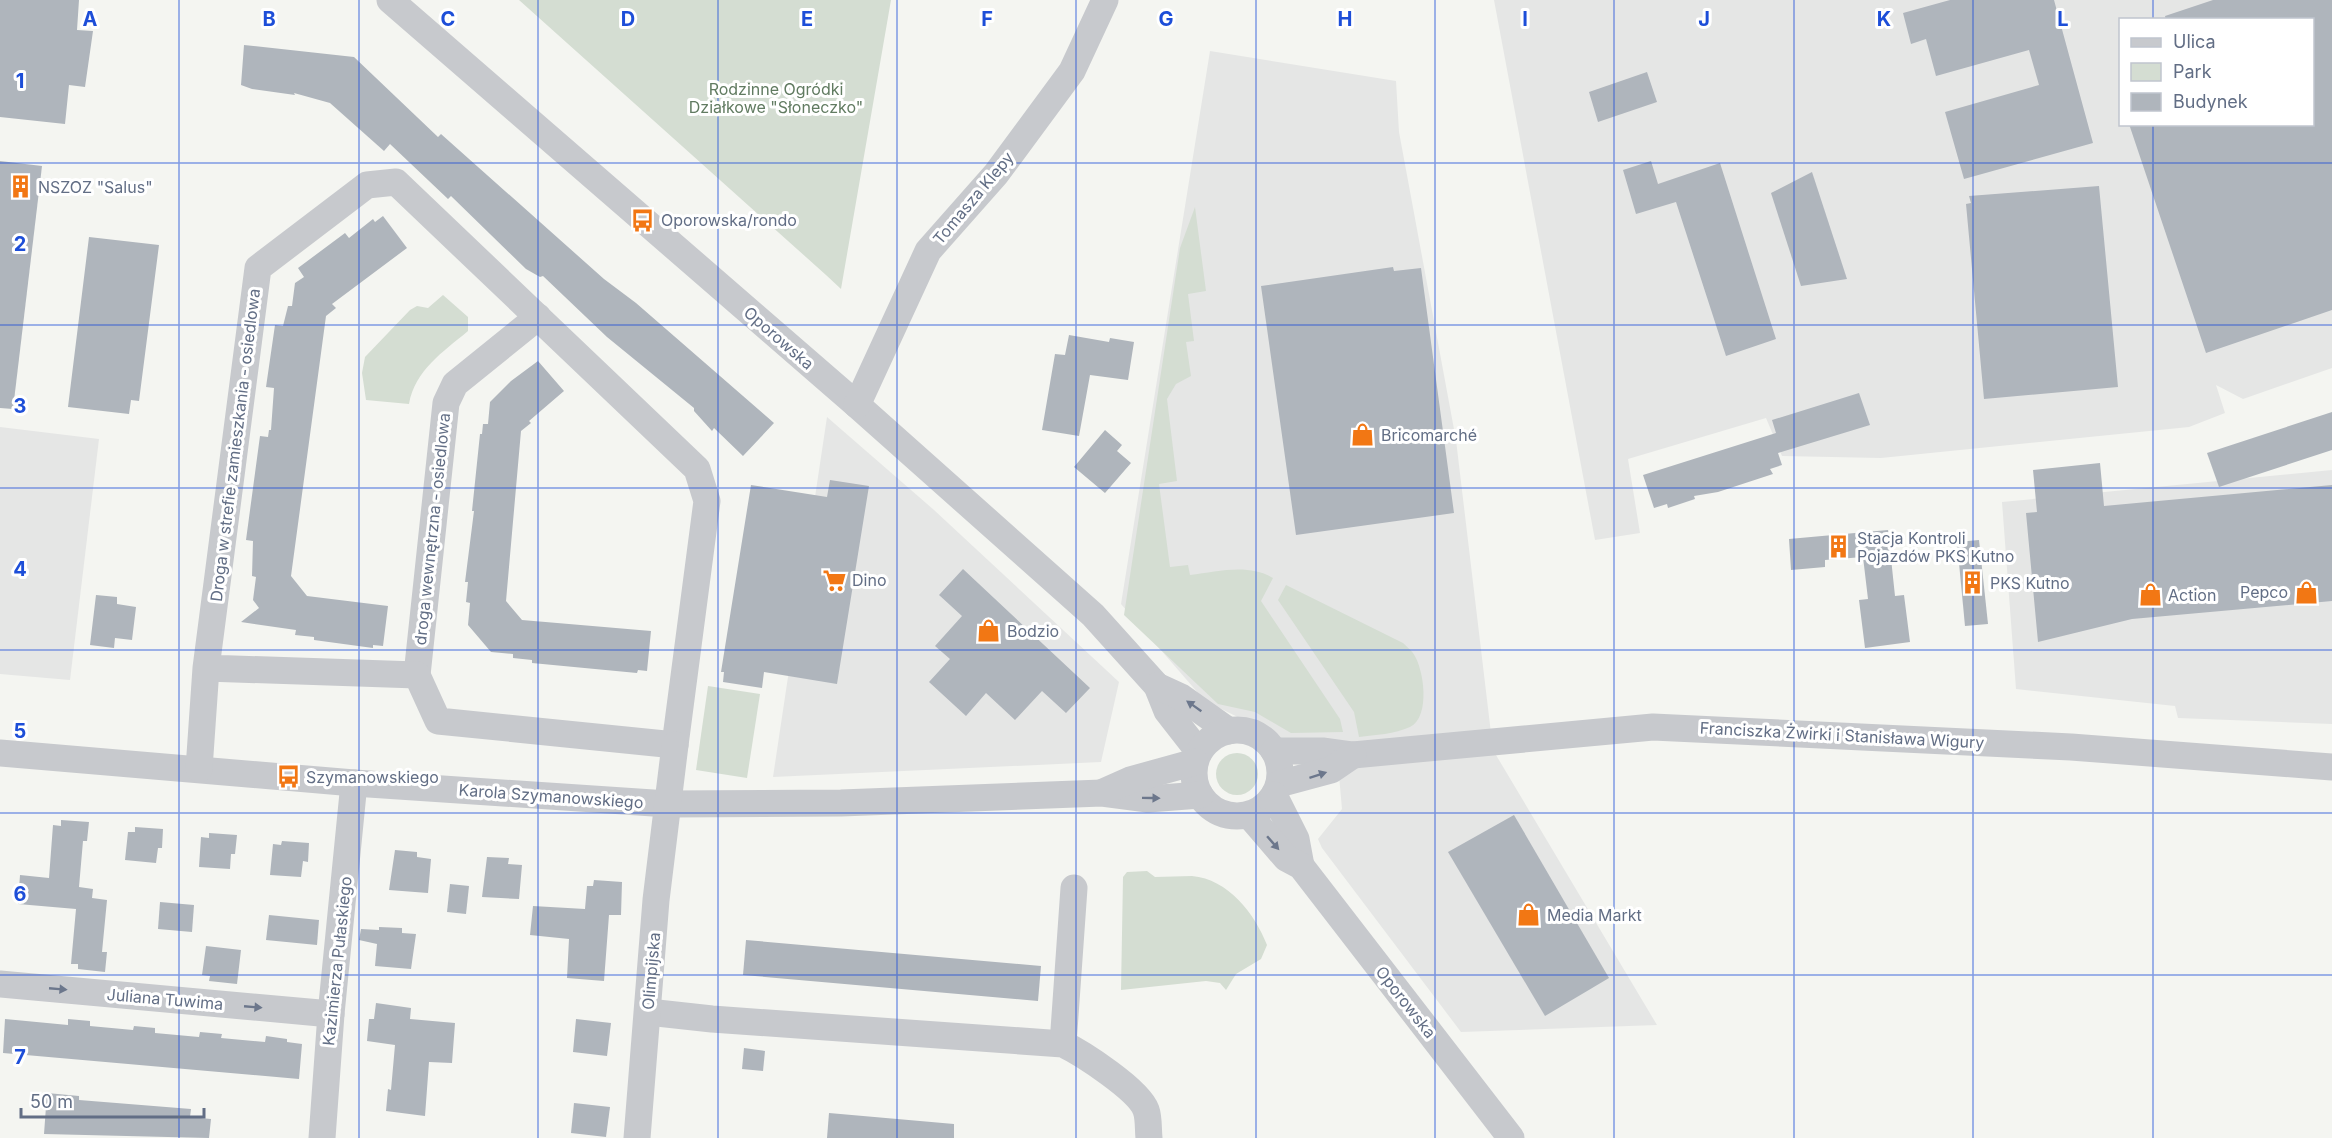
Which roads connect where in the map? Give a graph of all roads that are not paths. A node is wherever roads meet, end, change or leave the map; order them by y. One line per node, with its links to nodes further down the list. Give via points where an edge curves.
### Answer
1 (390, 0): 4 (street, Oporowska)
2 (1105, 0): 4 (street, Tomasza Klepy, via 1072,71 996,174 928,251)
3 (538, 317): 5 (street, Droga w strefie zamieszkania - osiedlowa, via 697,469); 6 (street, Droga w strefie zamieszkania - osiedlowa, via 396,182 367,185 258,268); 7 (street, droga wewnętrzna - osiedlowa, via 455,384 446,403)
4 (857, 405): 8 (street, Oporowska, via 1093,615)
5 (707, 501): 10 (street, Olimpijska)
6 (206, 668): 7 (street); 16 (street, Droga w strefie zamieszkania - osiedlowa)
7 (417, 675): 10 (street, via 438,721)
8 (1157, 686): 9 (street, Oporowska, one-way to 8); 14 (street, Oporowska, via 1167,711)
9 (1229, 731): 11 (street, via 1255,734); 14 (street, via 1212,738)
10 (675, 745): 21 (street, Olimpijska)
11 (1274, 751): 13 (street, Franciszka Żwirki i Stanisława Wigury); 18 (street, via 1279,767)
12 (0, 753): 16 (street, Karola Szymanowskiego)
13 (1353, 755): 15 (street, Franciszka Żwirki i Stanisława Wigury, via 1653,727 2071,747); 18 (street, Franciszka Żwirki i Stanisława Wigury, one-way to 13, via 1331,770)
14 (1197, 757): 19 (street, Karola Szymanowskiego); 20 (street, via 1195,783)
15 (2332, 767)
16 (199, 769): 17 (street, Karola Szymanowskiego)
17 (354, 783): 21 (street, Karola Szymanowskiego); 27 (street, Kazimierza Pułaskiego)
18 (1276, 790): 22 (street, via 1261,809); 23 (street, Oporowska, via 1296,838)
19 (1102, 793): 20 (street, Karola Szymanowskiego, one-way to 20, via 1148,799); 21 (street, Karola Szymanowskiego, via 841,803)
20 (1200, 795): 22 (street, via 1218,811 1233,816)
21 (668, 804): 26 (street, Olimpijska)
22 (1249, 814): 23 (street, Oporowska, one-way to 23, via 1286,858)
23 (1301, 866): 32 (street, Oporowska)
24 (1074, 888): 28 (street)
25 (0, 984): 27 (street, Juliana Tuwima, one-way to 27)
26 (648, 1012): 28 (street); 30 (street, Olimpijska)
27 (331, 1014): 29 (street, Kazimierza Pułaskiego)
28 (1063, 1044): 31 (street, via 1114,1076 1146,1108)
29 (322, 1138)
30 (637, 1138)
31 (1149, 1138)
32 (1511, 1138)

